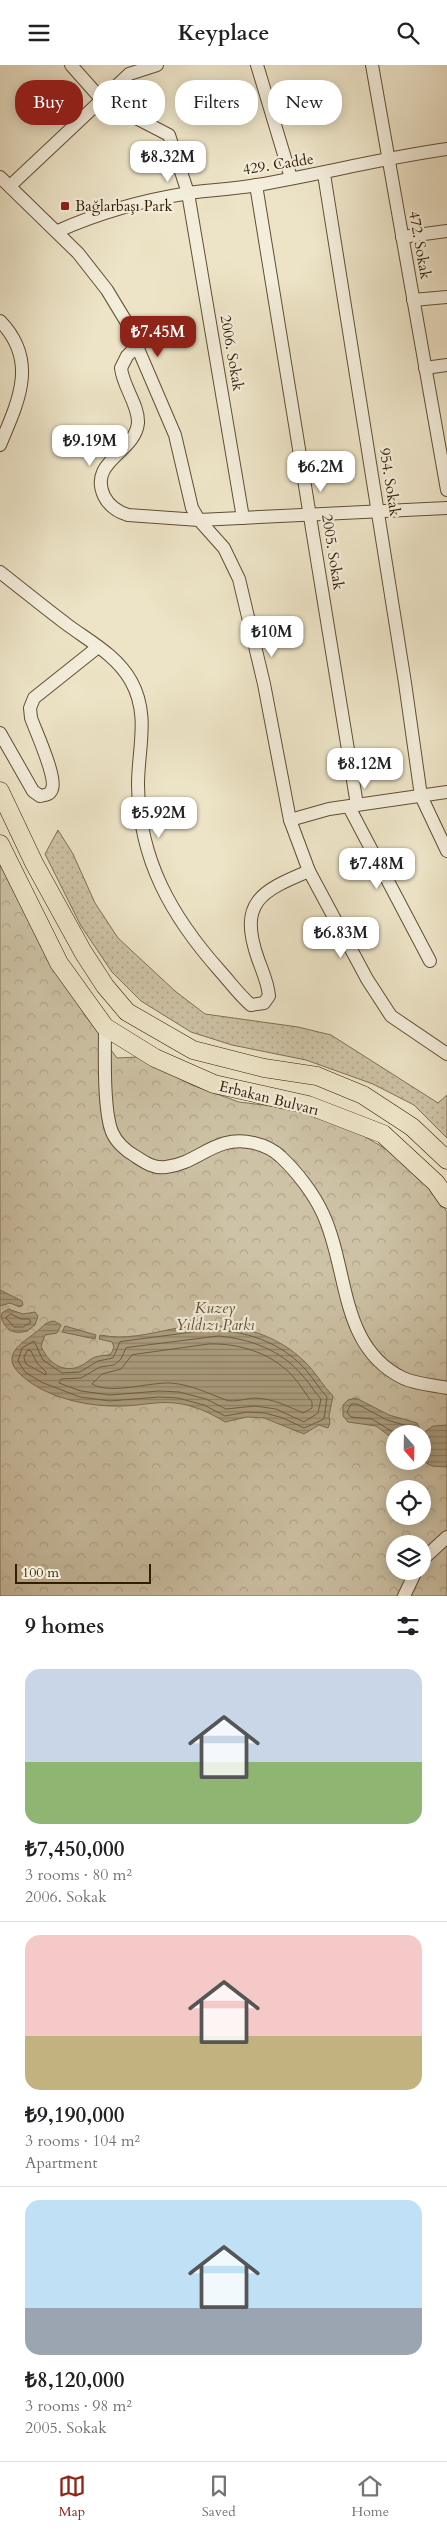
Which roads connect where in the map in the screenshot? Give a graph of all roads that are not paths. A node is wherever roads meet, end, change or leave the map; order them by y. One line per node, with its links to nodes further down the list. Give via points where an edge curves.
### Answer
1 (70, 65): 6 (street)
2 (157, 65): 5 (street, via 129,74)
3 (257, 65): 13 (street)
4 (372, 65): 10 (street, 472. Sokak)
5 (123, 80)
6 (93, 90)
7 (93, 110): 15 (street)
8 (150, 125): 16 (street, 2006. Sokak, via 169,135)
9 (447, 149): 10 (street, 429. Cadde)
10 (388, 157): 11 (street, 429. Cadde); 19 (street, 472. Sokak)
11 (324, 174): 13 (street, 429. Cadde); 30 (street, 954. Sokak)
12 (0, 177): 15 (street)
13 (291, 178): 14 (street, 429. Cadde)
14 (256, 185): 16 (street, 429. Cadde); 31 (street, 2005. Sokak)
15 (10, 186): 17 (street)
16 (188, 193): 17 (street, 429. Cadde, via 82,220); 32 (street, 2006. Sokak)
17 (58, 231): 23 (street, via 107,290)
18 (447, 231): 19 (street)
19 (402, 237): 21 (street, 472. Sokak)
20 (447, 297): 21 (street)
21 (413, 300): 25 (street, 472. Sokak)
22 (0, 321): 27 (street, via 14,339 22,371 21,396)
23 (137, 346): 33 (street, via 168,418 184,467 192,508); 33 (street, via 126,356 121,368 138,425 130,441 106,465 101,483 104,496 112,507 128,515)
24 (447, 365): 25 (street)
25 (425, 369): 26 (street, 472. Sokak)
26 (443, 440): 28 (street, 472. Sokak)
27 (0, 445)
28 (447, 490)
29 (447, 508): 30 (street)
30 (378, 512): 31 (street); 39 (street, 954. Sokak)
31 (310, 515): 32 (street); 40 (street, 2005. Sokak)
32 (244, 518): 33 (street)
33 (199, 520): 41 (street, via 224,547 239,579 264,683)
34 (0, 572): 35 (street)
35 (98, 647): 36 (street, via 34,698 30,709 54,779 48,795 40,796 33,791); 44 (street, via 123,669 140,702 143,726 139,807 148,851 163,889 184,928 252,1005 264,1003 269,996 251,938 253,909 268,890)
36 (0, 733)
37 (0, 791): 48 (highway, Erbakan Bulvarı, via 34,863 88,959 127,1012 193,1050 317,1076 363,1095 412,1127)
38 (447, 792): 39 (street)
39 (421, 796): 40 (street); 43 (street, 954. Sokak)
40 (353, 806): 41 (street); 45 (street, 2005. Sokak)
41 (290, 820): 44 (street)
42 (0, 844): 46 (highway, via 59,963)
43 (447, 851)
44 (309, 871): 47 (street, via 367,979 391,1016)
45 (430, 961)
46 (105, 1027): 49 (highway, Erbakan Bulvarı, via 155,1058 214,1085 308,1105 383,1134 436,1183); 50 (street, via 109,1115 118,1143 149,1165 165,1167 238,1139 262,1145 280,1156 323,1213 356,1331 378,1361 404,1379)
47 (447, 1054)
48 (447, 1160)
49 (447, 1199)
50 (447, 1388)
51 (447, 1537): 52 (street)
52 (431, 1552)
53 (412, 1580): 54 (street)
54 (404, 1596)

